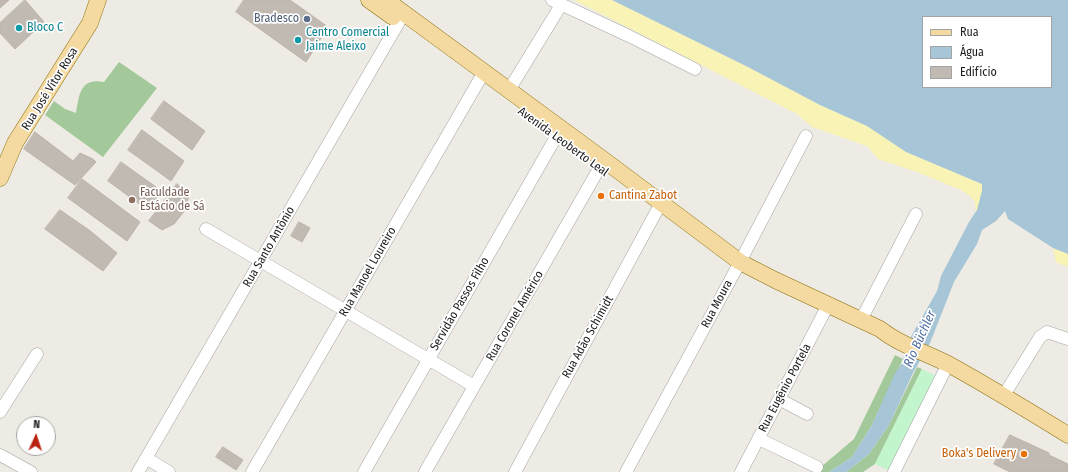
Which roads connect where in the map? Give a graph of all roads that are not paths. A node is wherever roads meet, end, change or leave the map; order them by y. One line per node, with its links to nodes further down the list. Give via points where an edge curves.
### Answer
1 (98, 0): 12 (main road, Rua José Vítor Rosa, via 96,11 83,36 15,143)
2 (369, 0): 5 (main road, Avenida Leoberto Leal)
3 (386, 0): 7 (main road, Avenida Leoberto Leal)
4 (556, 2): 6 (street); 8 (street)
5 (399, 22): 7 (main road, Avenida Leoberto Leal); 16 (street, Rua Santo Antônio)
6 (695, 69)
7 (482, 76): 8 (main road, Avenida Leoberto Leal); 9 (main road, Avenida Leoberto Leal); 19 (street, Rua Manoel Loureiro)
8 (509, 90): 11 (main road, Avenida Leoberto Leal)
9 (556, 136): 11 (main road, Avenida Leoberto Leal); 24 (street, Servidão Passos Filho)
10 (806, 136): 17 (street, Rua Moura)
11 (601, 164): 13 (main road, Avenida Leoberto Leal); 26 (street, Rua Coronel Américo)
12 (2, 170)
13 (659, 207): 17 (main road, Avenida Leoberto Leal); 42 (street, Rua Adão Schimidt)
14 (916, 214): 20 (street)
15 (206, 230): 16 (street)
16 (260, 261): 19 (street); 34 (street, Rua Santo Antônio)
17 (737, 266): 18 (main road, Avenida Leoberto Leal, via 760,284); 43 (street, Rua Moura)
18 (826, 309): 20 (main road, Avenida Leoberto Leal); 21 (main road, Avenida Leoberto Leal, via 881,339); 28 (street, Rua Eugênio Portela)
19 (345, 311): 24 (street); 39 (street, Rua Manoel Loureiro)
20 (861, 320): 21 (main road, Avenida Leoberto Leal)
21 (896, 339): 25 (main road)
22 (1068, 339): 27 (street, via 1047,332 1040,337)
23 (37, 354): 29 (street)
24 (428, 360): 26 (street); 40 (street, Servidão Passos Filho)
25 (948, 364): 27 (main road); 45 (street)
26 (474, 386): 41 (street, Rua Coronel Américo)
27 (1004, 396): 31 (main road)
28 (779, 400): 30 (street); 32 (street, Rua Eugênio Portela)
29 (0, 412)
30 (807, 414)
31 (1068, 436)
32 (759, 439): 35 (street); 44 (street, Rua Eugênio Portela)
33 (0, 455): 36 (street)
34 (146, 458): 37 (street, Rua Santo Antônio); 38 (street)
35 (817, 467)
36 (31, 472)
37 (138, 472)
38 (169, 472)
39 (252, 472)
40 (364, 472)
41 (425, 472)
42 (515, 472)
43 (626, 472)
44 (741, 472)
45 (894, 472)

